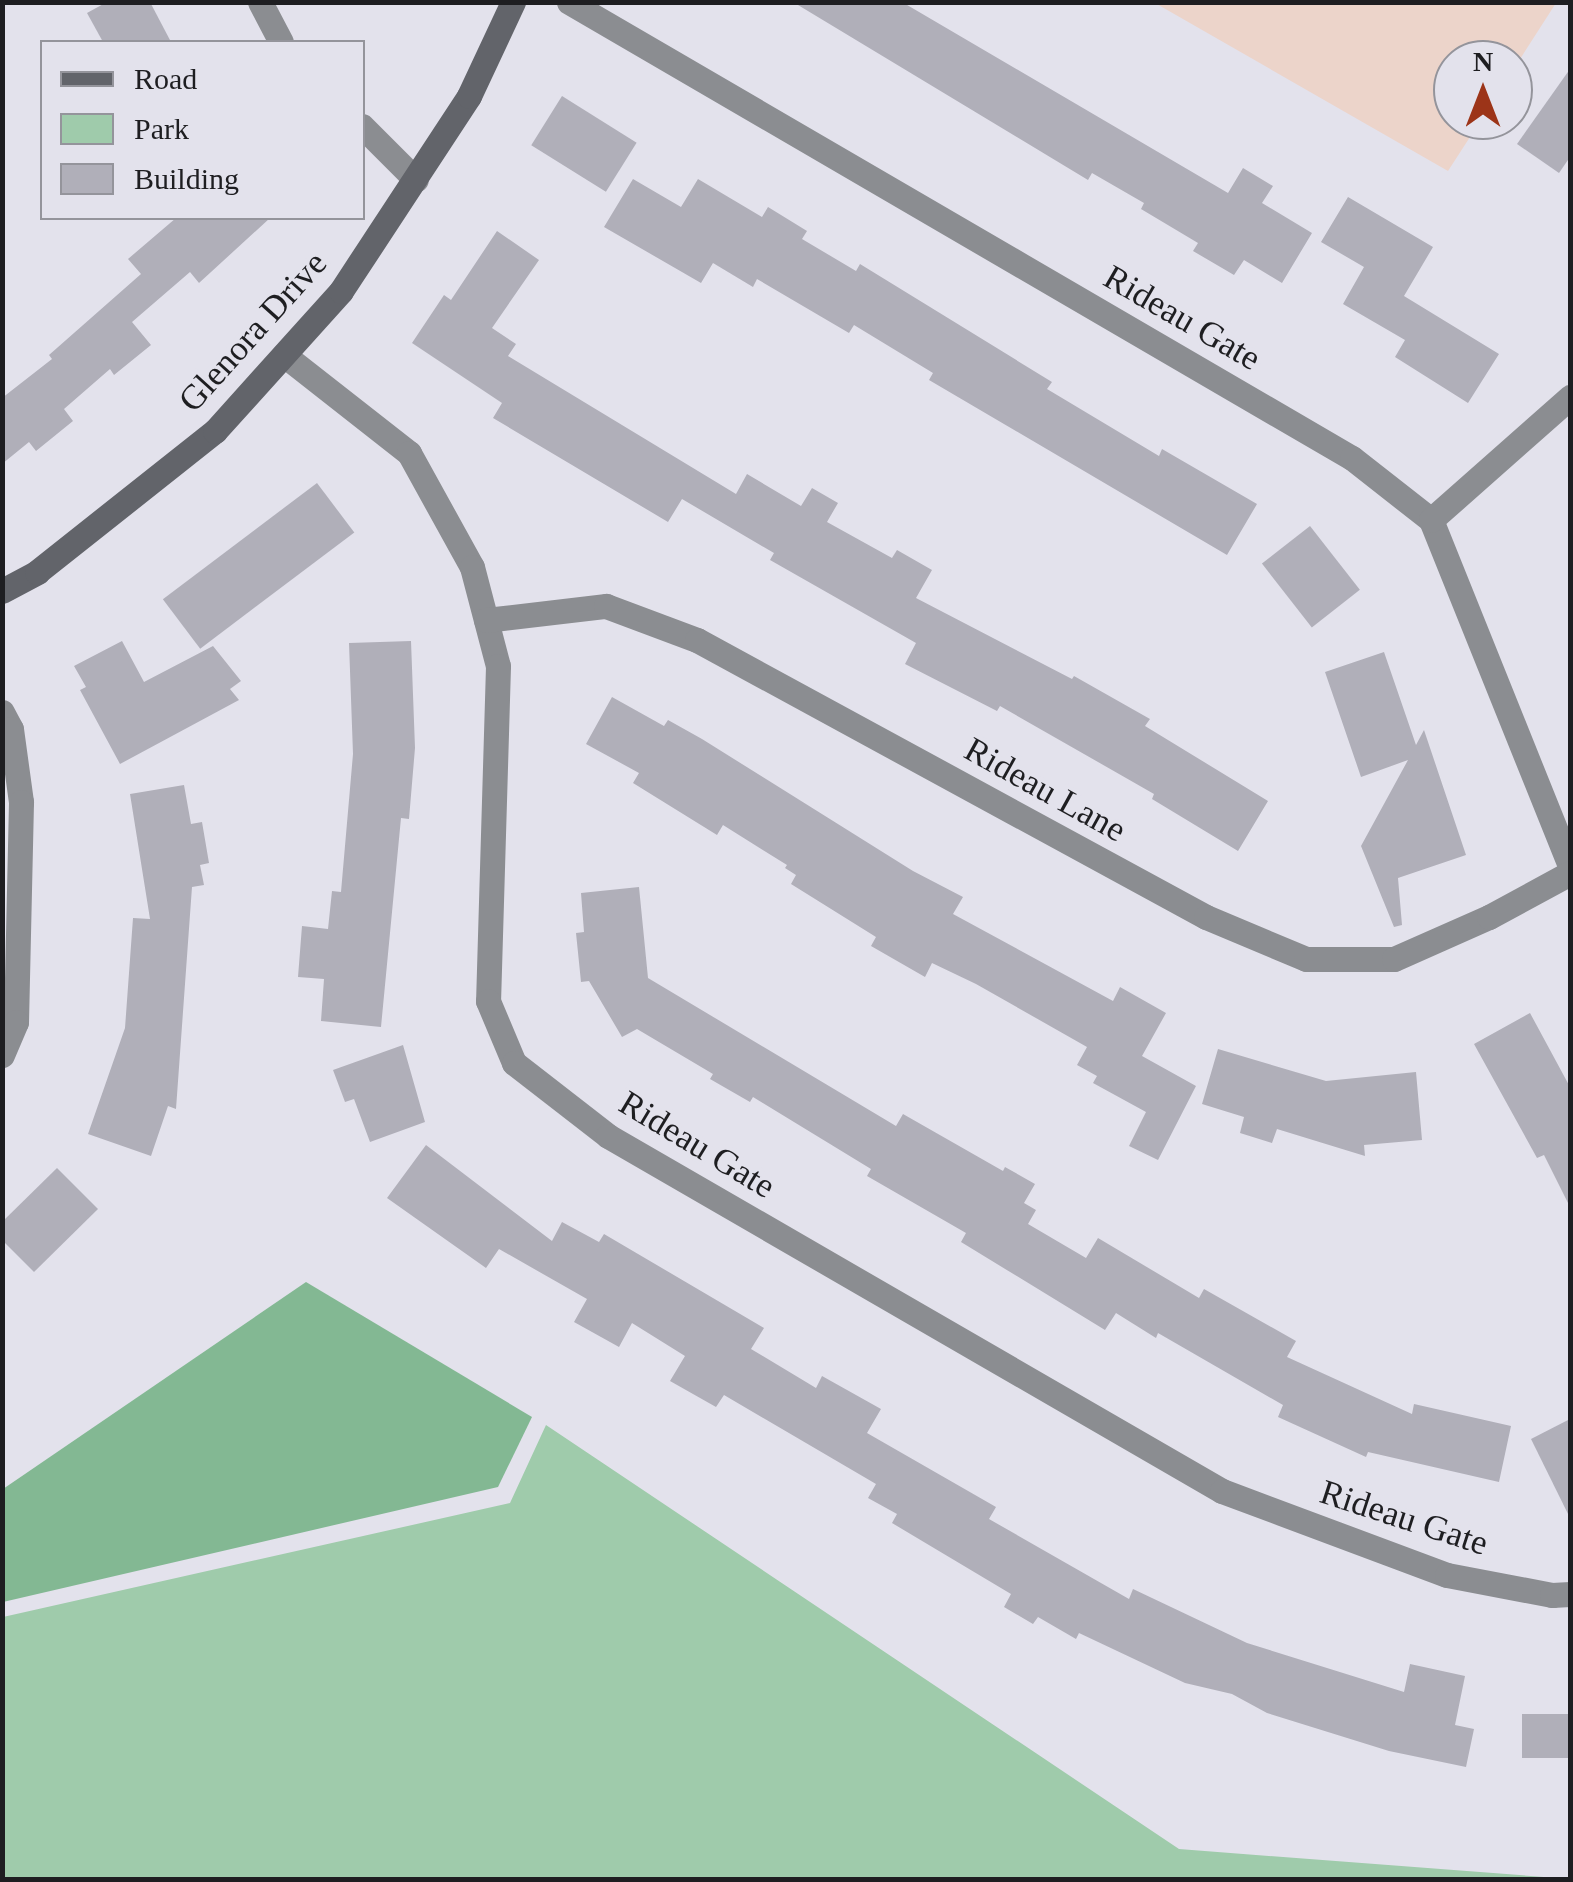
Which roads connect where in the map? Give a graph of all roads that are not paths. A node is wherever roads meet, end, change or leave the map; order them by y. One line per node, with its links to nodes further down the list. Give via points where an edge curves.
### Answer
1 (260, 2): 4 (street)
2 (513, 2): 6 (street, Glenora Drive, via 469,96)
3 (568, 2): 9 (street, Rideau Gate, via 1352,458)
4 (280, 40)
5 (365, 129): 6 (street)
6 (416, 180): 7 (street, Glenora Drive, via 341,291)
7 (284, 354): 10 (street, Glenora Drive, via 215,431 37,572); 11 (street, Rideau Gate, via 409,452 472,567)
8 (1570, 397): 9 (street)
9 (1431, 520): 13 (street, Rideau Gate)
10 (2, 591)
11 (486, 620): 14 (street, Rideau Lane, via 606,606 697,640 1206,917 1306,959 1394,959); 16 (street, Rideau Gate, via 498,666 488,1000 514,1063 608,1136 1222,1492 1447,1575)
12 (2, 712): 15 (street, via 11,729 21,802 16,1022)
13 (1570, 865)
14 (1570, 873)
15 (2, 1055)
16 (1570, 1594)

